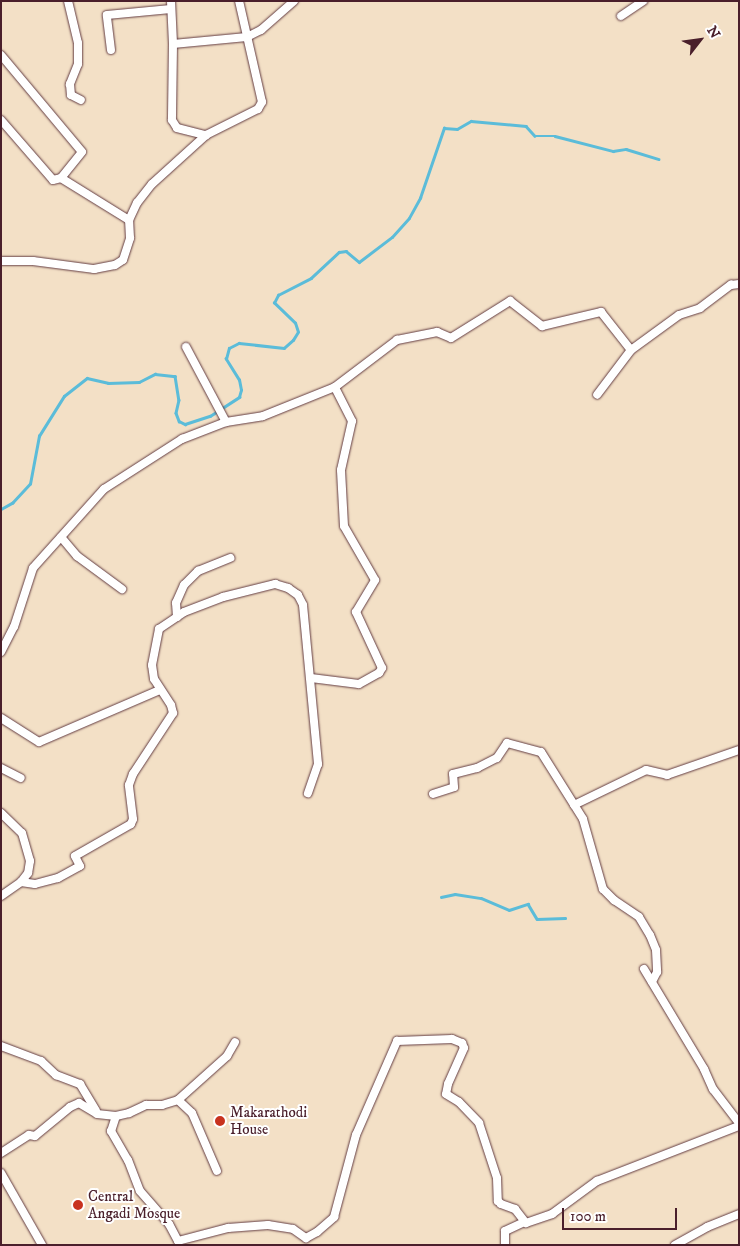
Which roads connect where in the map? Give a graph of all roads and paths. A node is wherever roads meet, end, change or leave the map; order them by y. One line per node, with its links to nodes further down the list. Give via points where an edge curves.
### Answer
1 (68, 1): 11 (street, via 78,44 78,64 70,84 71,94)
2 (239, 1): 7 (street)
3 (294, 1): 7 (street, via 261,30)
4 (643, 1): 6 (street)
5 (171, 5): 8 (street); 9 (street, via 107,15)
6 (621, 16)
7 (247, 37): 8 (street); 13 (street, via 262,102 258,109)
8 (174, 44): 13 (street, via 172,120 177,128)
9 (111, 50)
10 (1, 54): 14 (street, via 82,152)
11 (81, 100)
12 (1, 120): 14 (street, via 53,180)
13 (206, 135): 15 (street, via 152,184)
14 (61, 178): 15 (street)
15 (129, 220): 16 (street, via 128,249 123,260 114,265 94,269 33,261)
16 (1, 261)
17 (739, 284): 19 (street, via 731,285 700,308 679,316)
18 (186, 347): 22 (street)
19 (631, 350): 20 (street, via 601,312 542,326 510,302 452,338 437,332 397,340); 21 (street)
20 (335, 387): 22 (street, via 263,416); 28 (street, via 352,421 341,470 344,526 375,580 356,612 382,668 360,684)
21 (597, 395)
22 (224, 418): 23 (street, via 182,439 104,489)
23 (61, 537): 25 (street, via 77,556); 27 (street, via 33,568 14,627)
24 (230, 558): 26 (street, via 198,571 184,585 176,603)
25 (122, 589)
26 (177, 617): 28 (street, via 242,592 275,584 288,588 298,595 303,605); 29 (street, via 160,629 152,665)
27 (1, 652)
28 (311, 678): 34 (street, via 318,764)
29 (160, 690): 30 (street, via 39,742); 38 (street, via 173,713 132,774 129,785 131,824 75,856 80,866 58,878 35,884)
30 (1, 718)
31 (739, 750): 36 (street, via 667,775 646,770)
32 (1, 768): 33 (street)
33 (21, 778)
34 (308, 793)
35 (433, 794): 36 (street, via 454,787 453,774 477,768 497,758 507,743 540,752)
36 (574, 805): 41 (street, via 583,819 603,889 639,917 650,934 656,950 657,972)
37 (1, 813): 38 (street, via 22,833 28,852 28,874)
38 (21, 882): 39 (street)
39 (1, 896)
40 (644, 970): 41 (street)
41 (652, 982): 47 (street, via 713,1089)
42 (234, 1042): 44 (street, via 227,1056)
43 (1, 1046): 45 (street, via 41,1061 56,1075 80,1084)
44 (178, 1100): 46 (street, via 146,1105); 49 (street, via 192,1113)
45 (97, 1114): 46 (street); 48 (street, via 79,1102 35,1136 29,1135)
46 (116, 1116): 52 (street, via 111,1131 140,1190 169,1224 178,1241 228,1228 268,1224 293,1229 306,1238 334,1217 356,1135 397,1041 452,1039 462,1043 464,1048 446,1094 479,1123 497,1178 498,1201 515,1209)
47 (739, 1124): 52 (street, via 602,1179 552,1214 529,1224)
48 (1, 1153)
49 (217, 1171)
50 (1, 1173): 53 (street)
51 (739, 1214): 55 (street)
52 (524, 1222): 54 (street, via 505,1230)
53 (42, 1245)
54 (505, 1245)
55 (675, 1245)

